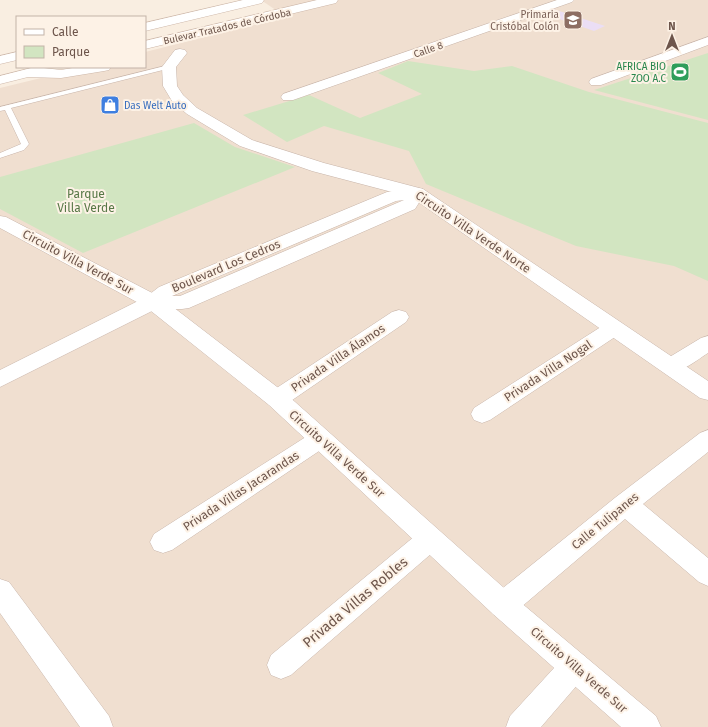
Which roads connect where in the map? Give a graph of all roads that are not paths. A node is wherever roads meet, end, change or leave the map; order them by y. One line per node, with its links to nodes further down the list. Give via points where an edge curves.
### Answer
1 (258, 0): 5 (street, Bulevar Tratados de Córdoba)
2 (332, 0): 4 (street, Bulevar Tratados de Córdoba)
3 (568, 0): 21 (street, Calle 8)
4 (254, 19): 6 (street, via 224,18); 7 (street, via 242,31); 9 (street, Bulevar Tratados de Córdoba)
5 (146, 27)
6 (146, 27)
7 (212, 42)
8 (708, 42): 20 (street)
9 (146, 45)
10 (16, 56): 13 (street)
11 (181, 56): 12 (street); 14 (lane); 24 (street, Circuito Villa Verde Norte, via 170,86 177,98 246,143 318,168)
12 (146, 59)
13 (0, 60)
14 (146, 66)
15 (48, 68): 18 (street)
16 (98, 68): 18 (street, via 61,74)
17 (140, 68): 22 (lane)
18 (26, 73): 19 (street)
19 (0, 80)
20 (596, 82)
21 (288, 97)
22 (4, 108): 23 (lane, via 25,144)
23 (0, 156)
24 (417, 193): 26 (street, Boulevard Los Cedros, via 394,196 166,291); 28 (street, Circuito Villa Verde Norte)
25 (0, 221): 26 (street, Circuito Villa Verde Sur)
26 (153, 302): 31 (street, Boulevard Los Cedros); 33 (street, Circuito Villa Verde Sur)
27 (399, 317): 33 (street, Privada Villa Álamos)
28 (614, 328): 30 (street, Circuito Villa Verde Norte); 34 (street, Privada Villa Nogal)
29 (708, 343): 30 (street)
30 (670, 366): 32 (street, Circuito Villa Verde Norte)
31 (0, 379)
32 (708, 392)
33 (277, 399): 35 (street, Circuito Villa Verde Sur)
34 (482, 414)
35 (320, 439): 38 (street, Circuito Villa Verde Sur); 39 (street, Privada Villas Jacarandas)
36 (708, 439): 37 (street, Calle Tulipanes)
37 (625, 504): 40 (street); 42 (street, Calle Tulipanes)
38 (430, 539): 42 (street, Circuito Villa Verde Sur); 43 (street, Privada Villas Robles)
39 (163, 542)
40 (708, 574)
41 (0, 591): 45 (street)
42 (503, 605): 44 (street, Circuito Villa Verde Sur)
43 (281, 665)
44 (575, 666): 46 (street); 47 (street, Circuito Villa Verde Sur)
45 (98, 727)
46 (521, 727)
47 (645, 727)

